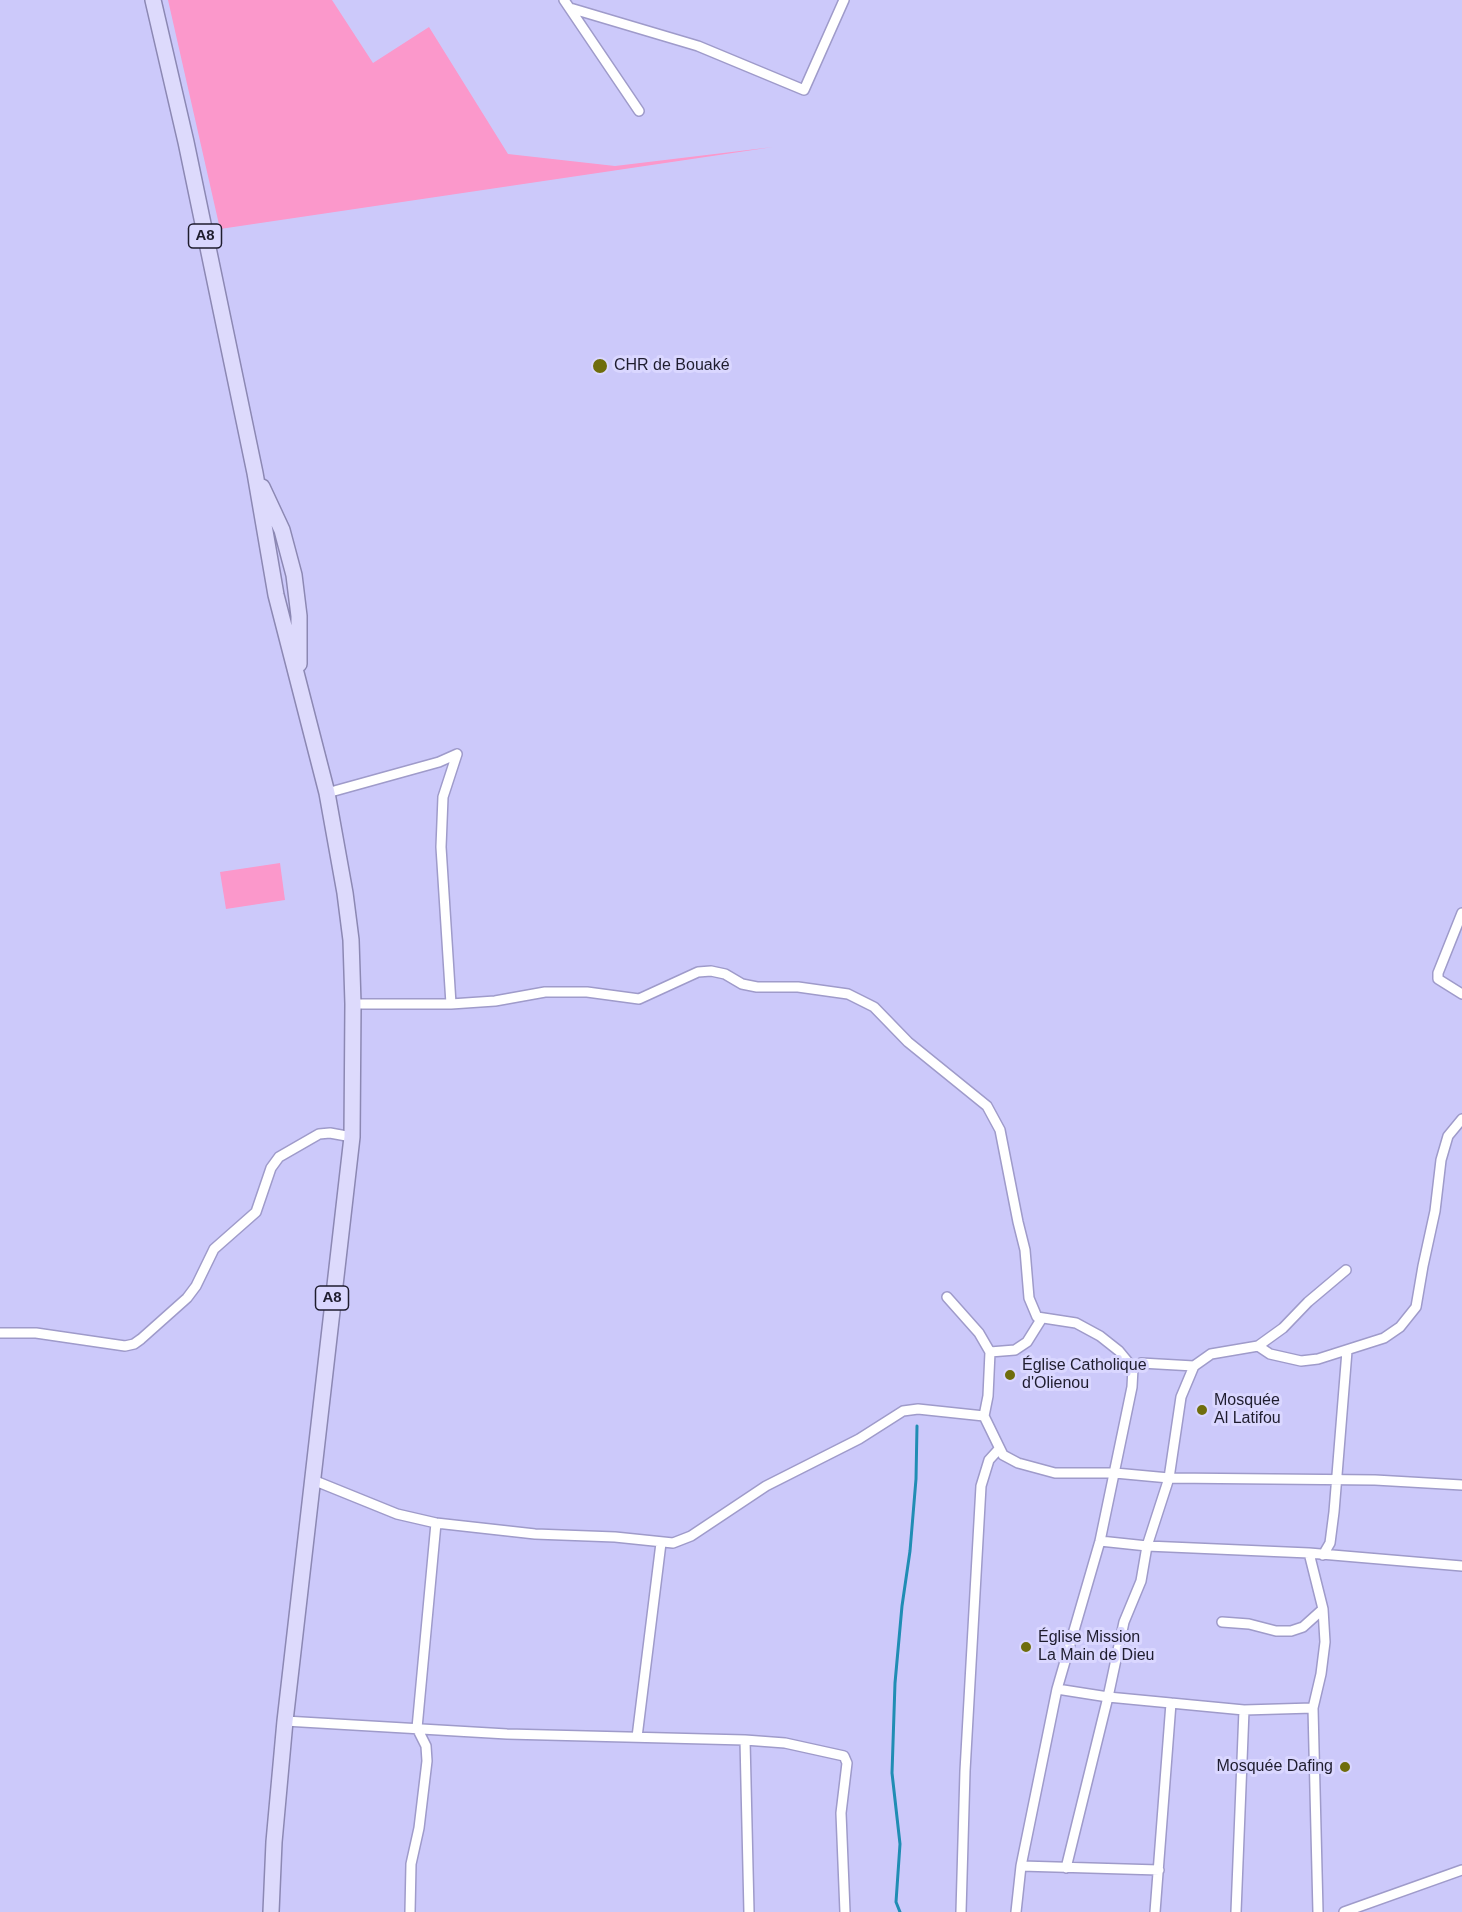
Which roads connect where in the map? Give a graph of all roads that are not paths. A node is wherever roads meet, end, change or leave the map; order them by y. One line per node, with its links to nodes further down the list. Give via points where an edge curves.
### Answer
1 (153, 0): 5 (main road, A8, via 255,473 276,595)
2 (844, 0): 3 (street, via 804,90 698,46)
3 (567, 4): 4 (street)
4 (639, 111)
5 (327, 793): 8 (main road, A8, via 351,940); 9 (street, via 457,754 443,797 441,847)
6 (1462, 913): 7 (street, via 1438,973 1438,979)
7 (1462, 994)
8 (353, 1004): 9 (street); 11 (main road, A8)
9 (452, 1004): 14 (street, via 545,993 587,992 639,999 698,972 711,971 757,987 798,987 848,994 874,1007 908,1042 987,1106 1000,1130 1025,1250 1029,1299 1037,1317)
10 (1462, 1119): 17 (street, via 1448,1136 1442,1160 1416,1307 1400,1327 1384,1338)
11 (352, 1137): 15 (street, via 319,1134 279,1157 271,1168 256,1212 214,1250 187,1298 134,1344); 25 (main road, A8)
12 (1346, 1270): 16 (street)
13 (947, 1297): 18 (street, via 979,1333)
14 (1042, 1318): 18 (street, via 1028,1342 1016,1350); 20 (street, via 1076,1323 1100,1336)
15 (0, 1333)
16 (1258, 1346): 17 (street, via 1270,1354 1300,1361); 19 (street, via 1211,1354)
17 (1347, 1351): 26 (street)
18 (990, 1352): 21 (street)
19 (1194, 1366): 20 (street, via 1141,1363); 24 (street, via 1181,1396)
20 (1133, 1368): 23 (street)
21 (984, 1416): 22 (street); 30 (street, via 903,1411 859,1439 766,1486 691,1536)
22 (999, 1449): 23 (street, via 1018,1463 1055,1473); 54 (street, via 989,1460 981,1486 965,1770)
23 (1115, 1473): 24 (street); 29 (street)
24 (1168, 1478): 26 (street); 31 (street)
25 (313, 1480): 28 (street, via 397,1514); 42 (main road, A8)
26 (1336, 1480): 27 (street); 33 (street, via 1330,1543)
27 (1462, 1485)
28 (436, 1523): 30 (street); 43 (street)
29 (1100, 1541): 31 (street); 37 (street)
30 (661, 1543): 44 (street)
31 (1147, 1546): 32 (street); 38 (street, via 1141,1581 1124,1622)
32 (1309, 1553): 33 (street); 35 (street)
33 (1323, 1555): 34 (street)
34 (1462, 1566)
35 (1323, 1609): 36 (street, via 1303,1627 1291,1631); 40 (street, via 1325,1642)
36 (1222, 1622)
37 (1058, 1689): 38 (street); 46 (street)
38 (1108, 1697): 39 (street); 47 (street)
39 (1171, 1703): 41 (street); 48 (street)
40 (1313, 1708): 41 (street); 58 (street)
41 (1244, 1710): 57 (street)
42 (285, 1721): 43 (street); 50 (main road, A8)
43 (417, 1728): 44 (street); 51 (street, via 426,1746 427,1761 411,1864)
44 (637, 1737): 45 (street)
45 (745, 1740): 52 (street); 53 (street, via 785,1743 846,1759 841,1813)
46 (1021, 1866): 47 (street); 55 (street)
47 (1066, 1868): 48 (street)
48 (1159, 1870): 56 (street)
49 (1462, 1870): 59 (street)
50 (271, 1912)
51 (410, 1912)
52 (749, 1912)
53 (845, 1912)
54 (962, 1912)
55 (1017, 1912)
56 (1155, 1912)
57 (1236, 1912)
58 (1318, 1912)
59 (1344, 1912)

